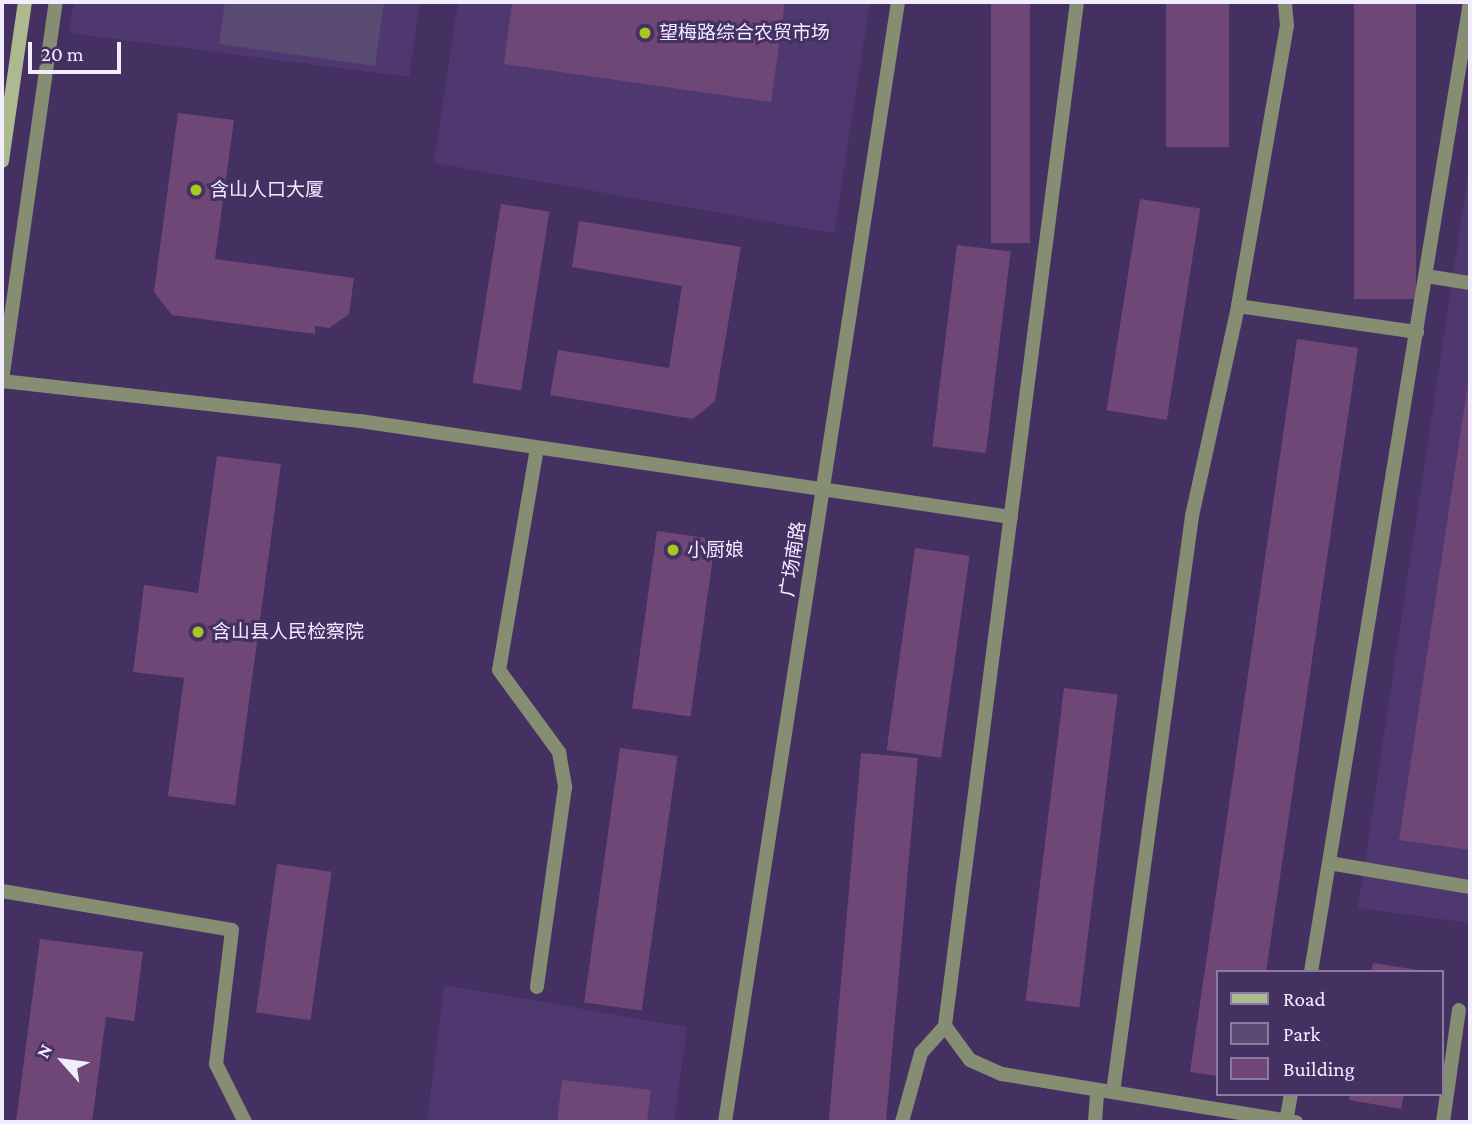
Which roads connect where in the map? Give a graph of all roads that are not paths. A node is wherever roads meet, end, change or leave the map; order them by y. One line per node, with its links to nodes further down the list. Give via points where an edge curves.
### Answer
1 (25, 2): 7 (main road)
2 (56, 2): 12 (street)
3 (898, 2): 14 (street, 广场南路)
4 (1077, 2): 15 (street)
5 (1285, 2): 10 (street, via 1287,26)
6 (1470, 2): 8 (street)
7 (2, 161)
8 (1426, 276): 9 (street); 11 (street)
9 (1470, 283)
10 (1238, 306): 11 (street); 24 (street, via 1192,516)
11 (1417, 332): 16 (street)
12 (2, 381): 13 (street)
13 (537, 448): 14 (street); 20 (street, via 499,670 559,752 565,787)
14 (822, 492): 15 (street); 27 (street, 广场南路)
15 (1011, 517): 22 (street)
16 (1329, 863): 17 (street); 19 (street)
17 (1470, 887)
18 (2, 891): 26 (street, via 232,930 216,1064)
19 (1311, 970)
20 (537, 987)
21 (1459, 1010): 31 (street)
22 (945, 1026): 23 (street, via 970,1060 1002,1074); 28 (street, via 921,1053)
23 (1097, 1090): 24 (street); 29 (street)
24 (1114, 1092): 30 (street)
25 (1291, 1096): 30 (street)
26 (245, 1122)
27 (725, 1122)
28 (902, 1122)
29 (1094, 1122)
30 (1290, 1122)
31 (1443, 1122)

